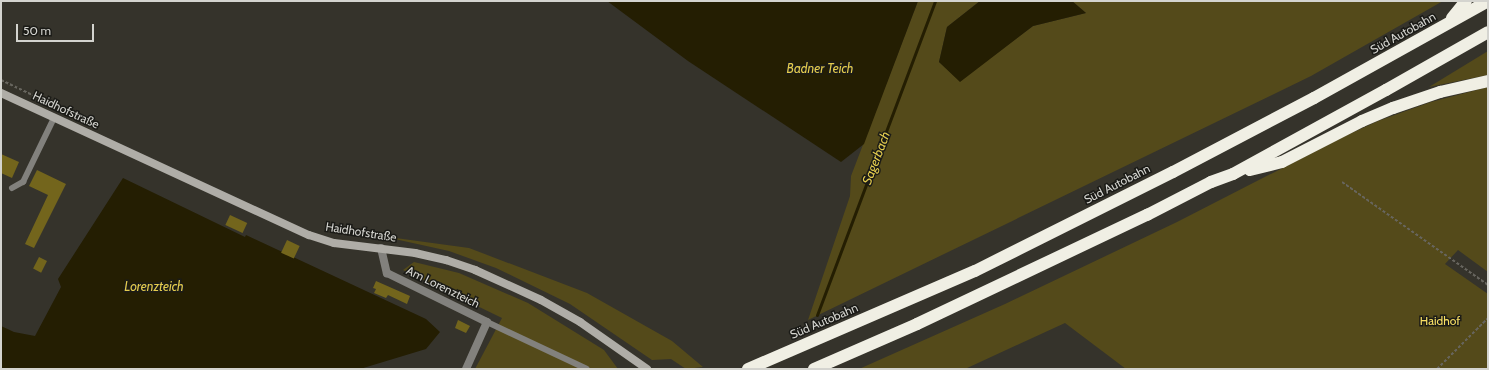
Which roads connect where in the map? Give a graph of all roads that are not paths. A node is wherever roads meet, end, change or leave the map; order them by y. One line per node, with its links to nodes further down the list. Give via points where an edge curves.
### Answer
1 (1466, 1): 3 (highway)
2 (1488, 1): 3 (highway, Süd Autobahn)
3 (1448, 24): 15 (highway, Süd Autobahn, via 1173,172 975,271)
4 (1488, 32): 8 (highway)
5 (1488, 81): 8 (highway, via 1440,92 1393,108 1282,162)
6 (1, 93): 7 (street, Haidhofstraße)
7 (54, 118): 9 (lane, via 23,182); 10 (street, Haidhofstraße, via 309,235 334,243)
8 (1233, 174): 16 (highway, via 1211,182 917,324)
9 (12, 188)
10 (381, 248): 11 (street, Am Lorenzteich, via 387,273); 14 (street, Haidhofstraße, via 438,258 475,270 541,300 580,322)
11 (487, 322): 12 (street, Am Lorenzteich); 13 (lane)
12 (466, 369)
13 (587, 369)
14 (647, 369)
15 (748, 369)
16 (814, 369)

